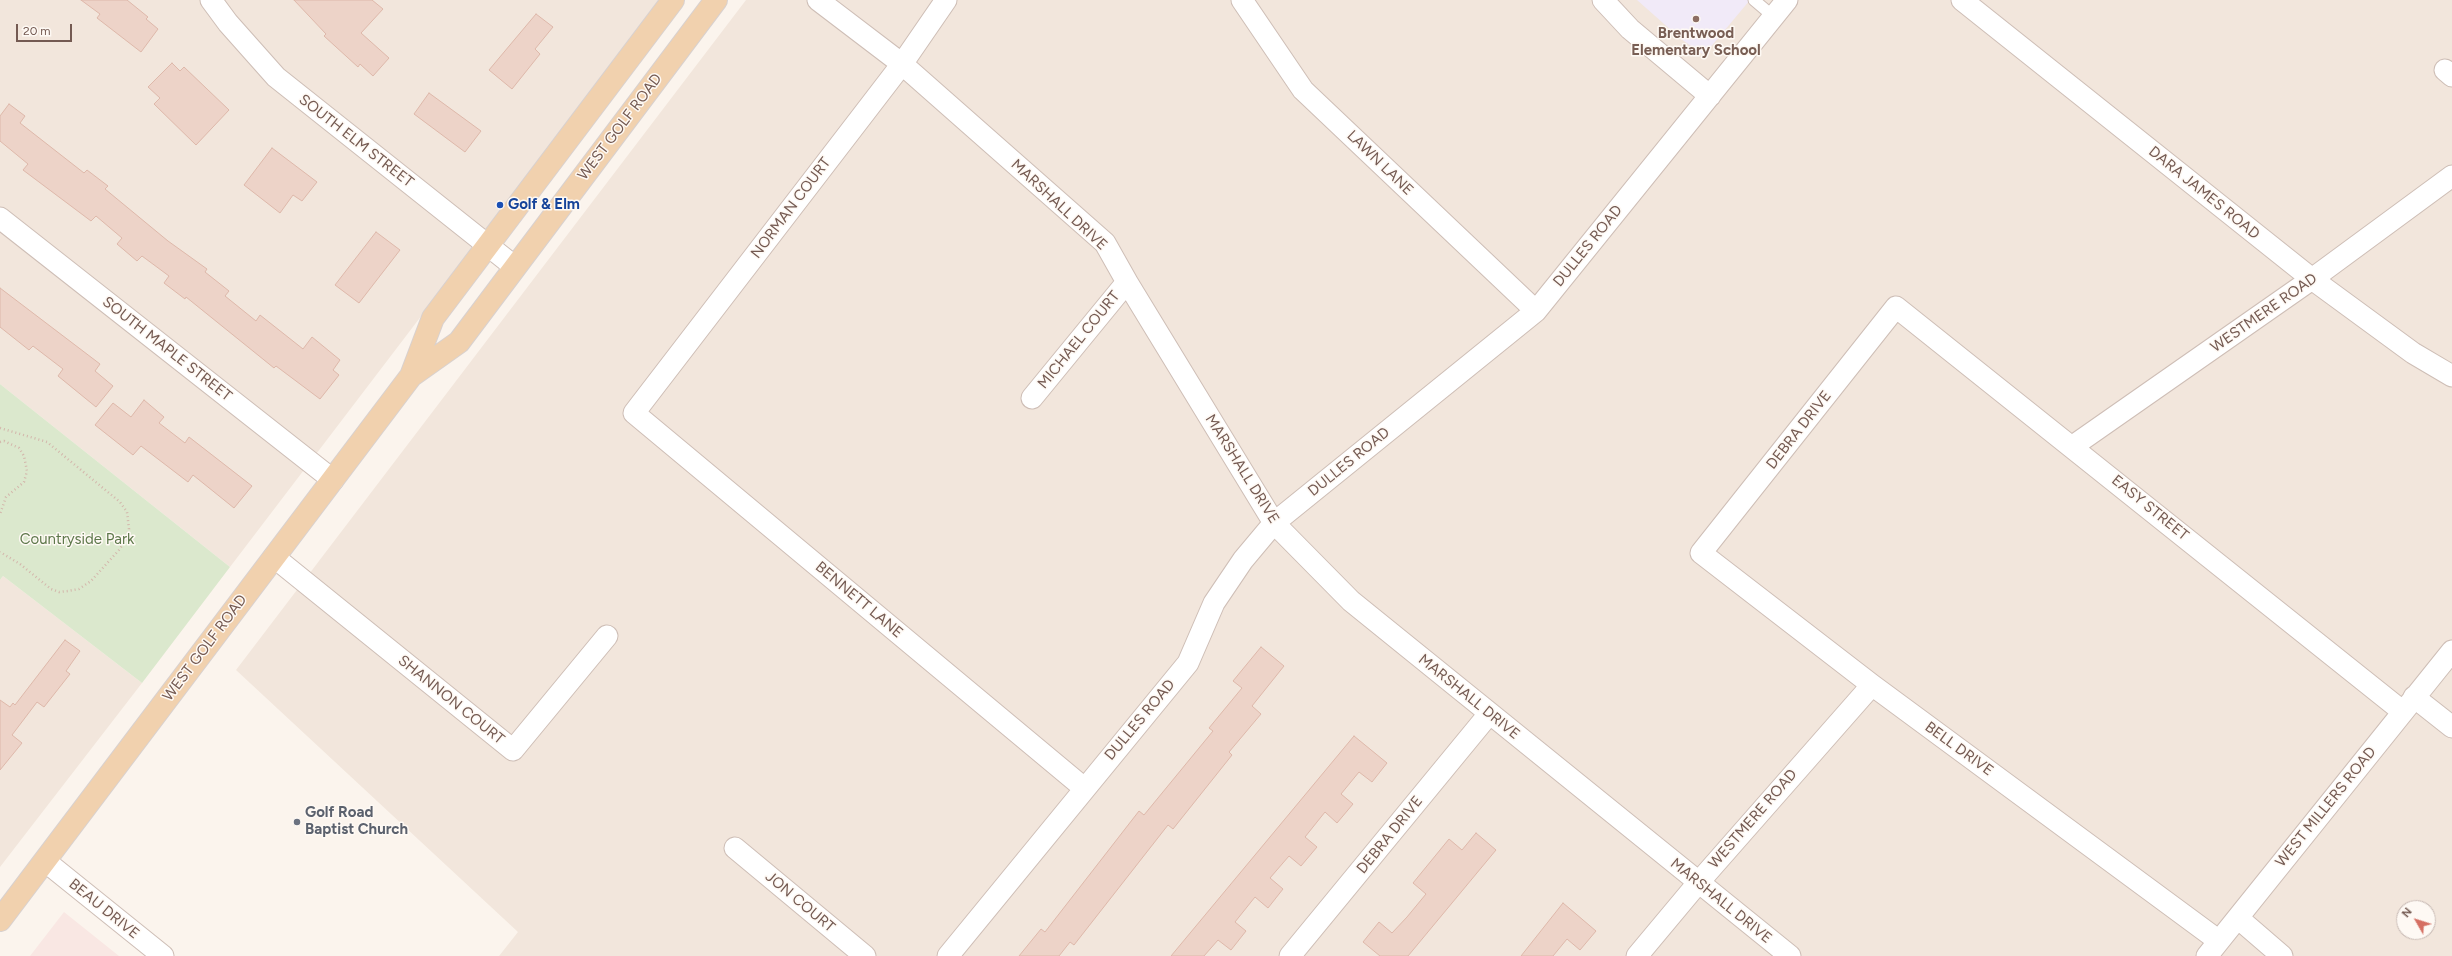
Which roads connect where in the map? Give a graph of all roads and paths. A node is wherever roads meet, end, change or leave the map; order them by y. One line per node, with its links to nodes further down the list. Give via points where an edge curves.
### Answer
1 (211, 0): 16 (street, SOUTH ELM STREET, via 276,77)
2 (673, 0): 16 (main road, WEST GOLF ROAD)
3 (716, 0): 17 (main road, WEST GOLF ROAD)
4 (818, 0): 12 (street, MARSHALL DRIVE)
5 (946, 0): 12 (street, NORMAN COURT)
6 (1242, 0): 21 (street, LAWN LANE, via 1303,90)
7 (1603, 0): 13 (street, via 1630,29)
8 (1754, 0): 11 (lane)
9 (1787, 0): 11 (street, DULLES ROAD)
10 (1962, 0): 18 (street, DARA JAMES ROAD)
11 (1774, 17): 13 (street, DULLES ROAD)
12 (902, 64): 19 (street, MARSHALL DRIVE, via 1105,243); 25 (street, NORMAN COURT)
13 (1710, 96): 21 (street, DULLES ROAD)
14 (2452, 176): 18 (street, WESTMERE ROAD)
15 (0, 218): 29 (street, SOUTH MAPLE STREET)
16 (488, 245): 17 (street, SOUTH ELM STREET); 22 (main road, WEST GOLF ROAD, via 433,318)
17 (515, 267): 22 (main road, WEST GOLF ROAD, via 459,342)
18 (2312, 279): 23 (street, DARA JAMES ROAD, via 2413,353); 28 (street, WESTMERE ROAD)
19 (1127, 282): 24 (street, MICHAEL COURT); 31 (street, MARSHALL DRIVE)
20 (1896, 307): 28 (street, EASY STREET); 33 (street, DEBRA DRIVE)
21 (1536, 311): 31 (street, DULLES ROAD)
22 (411, 376): 29 (main road, WEST GOLF ROAD)
23 (2452, 376)
24 (1032, 398)
25 (634, 413): 41 (street, BENNETT LANE)
26 (0, 428): 32 (path, via 47,442 120,502 127,512 129,529 119,550 91,581 79,589 68,591 59,592 51,589 20,564)
27 (0, 442): 30 (path, via 14,444 19,448 24,456 26,471 24,482 6,497)
28 (2073, 446): 38 (street, EASY STREET)
29 (333, 480): 34 (main road, WEST GOLF ROAD)
30 (0, 514)
31 (1274, 523): 39 (street, MARSHALL DRIVE, via 1351,601); 41 (street, DULLES ROAD, via 1243,560 1214,603 1188,663)
32 (0, 552)
33 (1701, 553): 37 (street, BELL DRIVE)
34 (274, 557): 35 (street, SHANNON COURT, via 513,750); 43 (main road, WEST GOLF ROAD)
35 (607, 636)
36 (2452, 652): 38 (street, WEST MILLERS ROAD)
37 (1872, 685): 44 (street, WESTMERE ROAD); 47 (street, BELL DRIVE)
38 (2408, 704): 40 (street); 45 (street, WEST MILLERS ROAD)
39 (1489, 714): 44 (street, MARSHALL DRIVE); 51 (street, DEBRA DRIVE)
40 (2452, 727)
41 (1084, 788): 50 (street, DULLES ROAD)
42 (735, 848): 49 (street, JON COURT)
43 (45, 861): 46 (main road, WEST GOLF ROAD); 48 (street, BEAU DRIVE)
44 (1698, 883): 52 (street, WESTMERE ROAD); 53 (street, MARSHALL DRIVE)
45 (2238, 918): 47 (street, WEST MILLERS ROAD); 54 (street)
46 (0, 920)
47 (2213, 948)
48 (163, 956)
49 (865, 956)
50 (948, 956)
51 (1290, 956)
52 (1637, 956)
53 (1790, 956)
54 (2282, 956)

